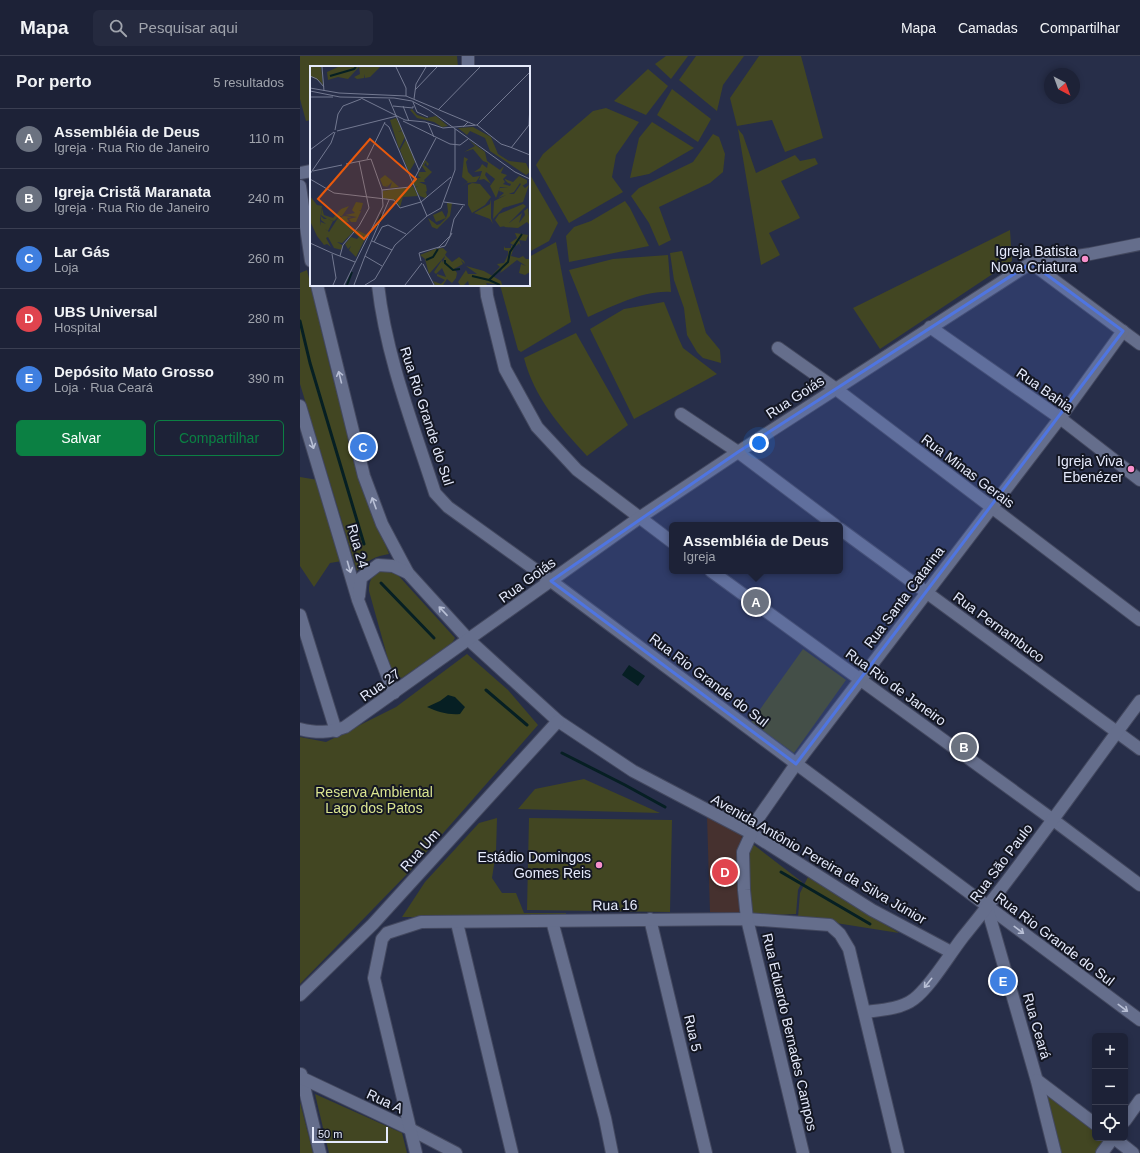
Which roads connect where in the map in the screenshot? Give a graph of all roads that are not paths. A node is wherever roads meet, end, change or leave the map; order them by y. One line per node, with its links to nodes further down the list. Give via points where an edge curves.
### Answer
1 (310, 171): 2 (street)
2 (300, 173)
3 (300, 186): 5 (street)
4 (1140, 244): 7 (street, Rua Goiás)
5 (310, 258): 6 (street)
6 (300, 262)
7 (1031, 263): 11 (street, Rua Goiás); 12 (street)
8 (317, 286): 26 (street, Avenida Antônio Pereira da Silva Júnior, one-way to 8, via 382,524 364,476)
9 (378, 286): 28 (street, Rua Rio Grande do Sul, via 381,312 394,365 435,493 448,507)
10 (486, 286): 22 (street, via 505,369 537,427 577,470)
11 (930, 328): 15 (street, Rua Goiás); 18 (street, Rua Bahia)
12 (1123, 331): 13 (street); 18 (street, Rua Santa Catarina)
13 (1140, 344)
14 (778, 348): 15 (street, Rua Minas Gerais)
15 (836, 389): 19 (street, Rua Goiás); 21 (street, Rua Minas Gerais)
16 (300, 406): 30 (street, Rua 24, one-way to 30)
17 (681, 414): 19 (street)
18 (1060, 418): 20 (street, Rua Bahia); 21 (street, Rua Santa Catarina)
19 (738, 452): 22 (street, Rua Goiás); 23 (street)
20 (1140, 480)
21 (991, 507): 29 (street, Rua Santa Catarina); 32 (street, Rua Minas Gerais)
22 (639, 518): 25 (street); 28 (street, Rua Goiás)
23 (831, 522)
24 (843, 531): 29 (street, Rua Pernambuco)
25 (669, 540)
26 (408, 573): 30 (street, via 393,566 378,565 362,578); 33 (street, Avenida Antônio Pereira da Silva Júnior, one-way to 26)
27 (715, 574): 34 (street, Rua Rio de Janeiro)
28 (551, 581): 33 (street, Rua Goiás); 42 (street, Rua Rio Grande do Sul)
29 (926, 593): 34 (street, Rua Santa Catarina); 40 (street, Rua Pernambuco)
30 (358, 600): 35 (street, Rua 24)
31 (300, 615): 39 (street)
32 (1140, 620)
33 (469, 640): 35 (street, Rua 27); 37 (street, Avenida Antônio Pereira da Silva Júnior)
34 (860, 680): 42 (street, Rua Santa Catarina); 43 (street, Rua Rio de Janeiro)
35 (394, 693): 39 (street, Rua 27)
36 (1140, 701): 40 (street, Rua São Paulo)
37 (558, 721): 44 (street, Avenida Antônio Pereira da Silva Júnior, via 633,771); 51 (street, Rua Um)
38 (300, 729): 39 (street, Rua 27, via 316,733)
39 (336, 731)
40 (1117, 732): 41 (street, Rua Pernambuco); 43 (street, Rua São Paulo)
41 (1140, 749)
42 (796, 764): 44 (street, Rua Santa Catarina, via 759,817); 46 (street, Rua Rio Grande do Sul)
43 (1052, 819): 45 (street, Rua Rio de Janeiro); 46 (street, Rua São Paulo)
44 (751, 833): 48 (street, Rua Santa Catarina, via 743,852); 53 (street, Avenida Antônio Pereira da Silva Júnior, via 872,910)
45 (1140, 885)
46 (988, 907): 53 (street, Rua São Paulo); 56 (street, Rua Rio Grande do Sul, one-way to 56); 58 (street, Rua Ceará)
47 (650, 919): 48 (street, Rua 16); 49 (street, Rua 16); 70 (street, Rua 5)
48 (748, 919): 55 (street, Rua 16, via 830,925 840,934 849,949); 71 (street, Rua Eduardo Bernades Campos)
49 (552, 921): 50 (street, Rua 16); 69 (street)
50 (457, 923): 52 (street, Rua 16, via 421,922); 68 (street)
51 (373, 924): 52 (street); 54 (street, Rua Um)
52 (387, 933): 62 (street, via 382,939 374,978)
53 (952, 952): 55 (street, Rua São Paulo, one-way to 55, via 915,999 904,1005)
54 (300, 995)
55 (865, 1012): 72 (street, Rua 16)
56 (1140, 1020)
57 (301, 1075): 62 (street, Rua A); 65 (street)
58 (1037, 1080): 61 (street); 73 (street, Rua Ceará)
59 (1140, 1100): 60 (street)
60 (1128, 1117)
61 (1092, 1122)
62 (410, 1129): 66 (street); 67 (street, Rua A)
63 (1111, 1141): 74 (street)
64 (1117, 1141): 75 (street)
65 (320, 1153)
66 (416, 1153)
67 (456, 1153)
68 (512, 1153)
69 (612, 1153)
70 (706, 1153)
71 (803, 1153)
72 (898, 1153)
73 (1055, 1153)
74 (1102, 1153)
75 (1133, 1153)

